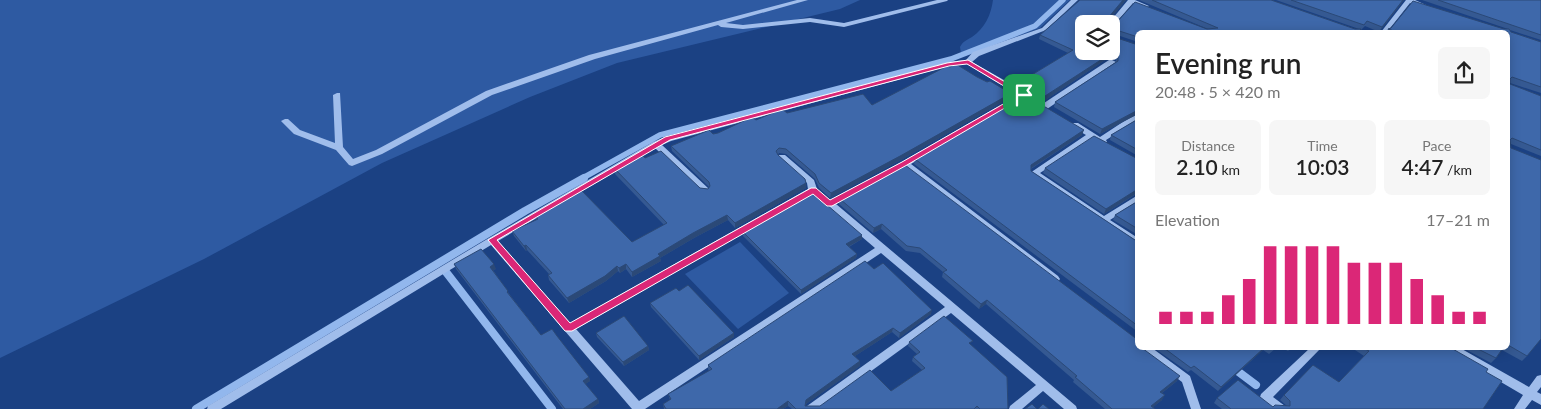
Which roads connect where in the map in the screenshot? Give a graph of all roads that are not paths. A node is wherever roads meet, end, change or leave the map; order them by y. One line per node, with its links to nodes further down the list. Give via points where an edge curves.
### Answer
1 (805, 0): 9 (street)
2 (945, 0): 9 (street, via 844,24 810,20 743,27)
3 (1075, 0): 11 (street, via 1044,29 976,54)
4 (1132, 0): 7 (street); 8 (street)
5 (1409, 0): 6 (street); 10 (street)
6 (1427, 6)
7 (1157, 11)
8 (1119, 15)
9 (716, 25): 22 (street, via 592,57 489,93 352,163)
10 (1386, 30)
11 (968, 62): 14 (street); 21 (street, via 949,64)
12 (1112, 62): 15 (street)
13 (337, 95): 22 (street)
14 (1024, 95): 15 (street); 24 (street)
15 (1044, 107): 16 (street)
16 (1052, 112)
17 (1135, 118): 20 (street)
18 (285, 121): 22 (street, via 298,132)
19 (1068, 121): 20 (street)
20 (1100, 140): 29 (street, via 1034,173)
21 (656, 144): 25 (street); 30 (street)
22 (339, 148)
23 (782, 157): 26 (street, via 811,182)
24 (904, 164): 28 (street); 33 (street)
25 (705, 190)
26 (813, 190): 28 (street); 35 (street)
27 (1135, 200): 29 (street)
28 (830, 204): 32 (street)
29 (1105, 219): 31 (street)
30 (492, 240): 35 (street); 44 (street)
31 (1135, 241)
32 (882, 248): 34 (street); 43 (street)
33 (1060, 282)
34 (952, 307): 40 (street); 45 (street)
35 (569, 328): 43 (street)
36 (1148, 350): 48 (street, via 1186,379)
37 (1314, 350): 49 (street, via 1265,397)
38 (1455, 350): 41 (street)
39 (1541, 378): 41 (street)
40 (1044, 385): 46 (street); 47 (street)
41 (1531, 394): 42 (street); 50 (street)
42 (1541, 400)
43 (639, 408)
44 (212, 409)
45 (811, 409)
46 (1014, 409)
47 (1072, 409)
48 (1196, 409)
49 (1281, 409)
50 (1519, 409)

